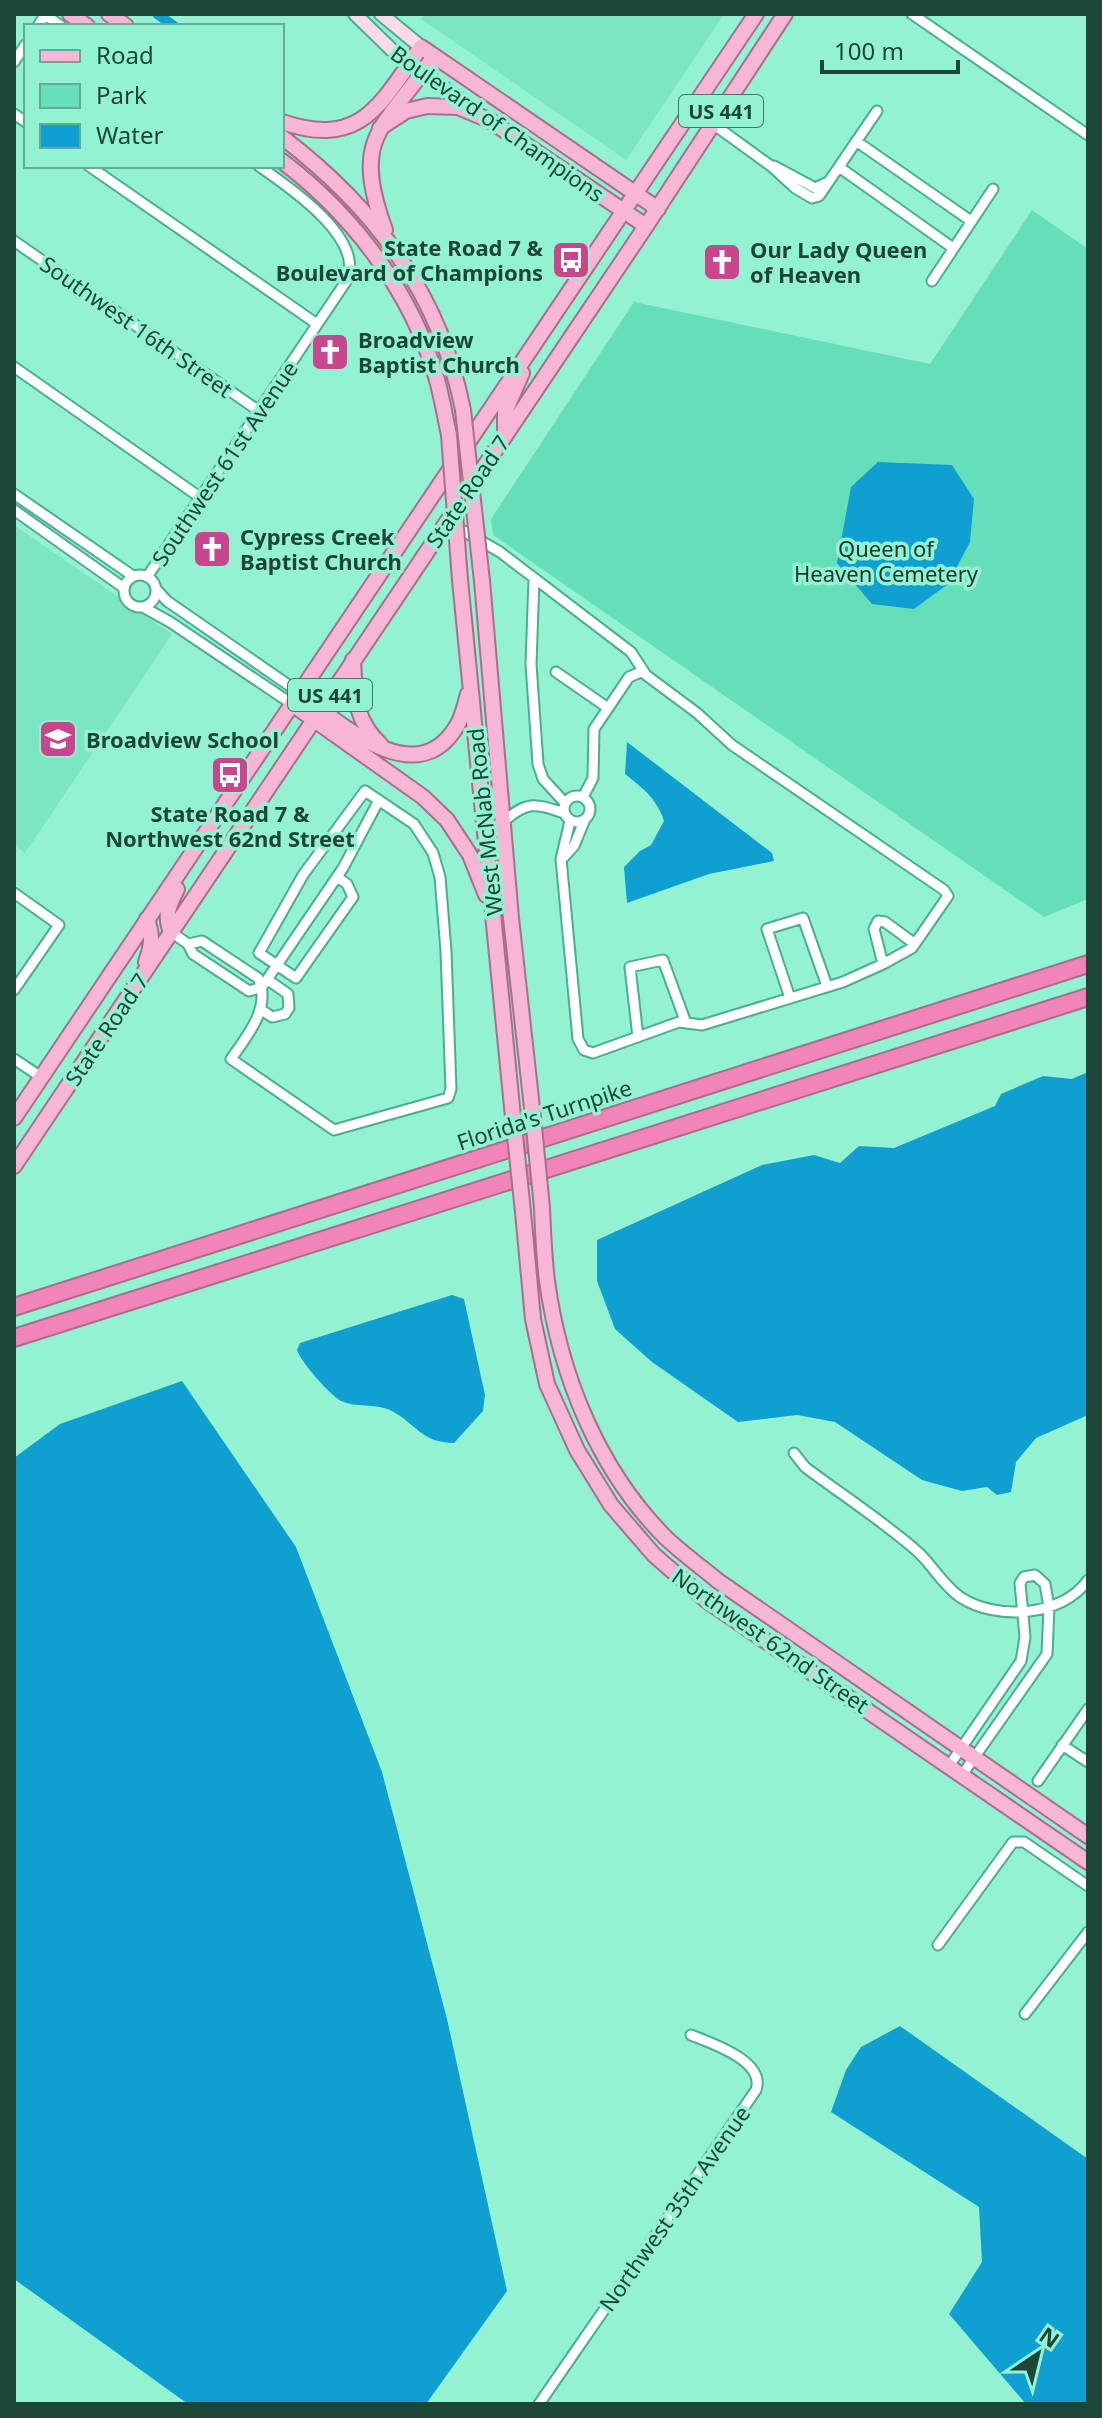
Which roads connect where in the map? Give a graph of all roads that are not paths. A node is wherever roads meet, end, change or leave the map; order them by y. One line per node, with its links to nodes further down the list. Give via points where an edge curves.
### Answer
1 (355, 14): 8 (street, Boulevard of Champions)
2 (381, 14): 6 (street, Boulevard of Champions)
3 (756, 14): 23 (main road, State Road 7 / US 441)
4 (785, 14): 13 (main road, State Road 7 / US 441)
5 (912, 14): 15 (street)
6 (421, 47): 7 (main road, Boulevard of Champions); 8 (main road)
7 (434, 56): 9 (main road); 23 (main road, Boulevard of Champions)
8 (409, 63): 9 (street, Boulevard of Champions); 12 (main road, via 386,97 357,123 324,131)
9 (423, 73): 11 (street, Boulevard of Champions); 14 (main road)
10 (877, 111): 17 (street)
11 (489, 120): 14 (main road, via 458,107 427,106 406,111); 25 (main road, Boulevard of Champions)
12 (284, 123)
13 (713, 124): 19 (street, via 812,198); 24 (main road, State Road 7 / US 441)
14 (380, 128): 29 (main road, via 369,170)
15 (1088, 135)
16 (284, 138): 29 (main road, West McNab Road, via 350,194)
17 (856, 141): 19 (street); 26 (street)
18 (284, 163): 52 (main road, West McNab Road, bridge, via 336,207 373,252 418,330 437,379 449,435)
19 (839, 167): 30 (street)
20 (92, 168): 32 (street)
21 (262, 168): 32 (street, Southwest 61st Avenue, via 300,195 345,246 351,269)
22 (993, 189): 26 (street)
23 (636, 194): 24 (main road, Boulevard of Champions); 25 (main road, State Road 7 / US 441)
24 (658, 209): 27 (main road, State Road 7 / US 441)
25 (625, 210): 27 (main road, Boulevard of Champions); 33 (main road, State Road 7 / US 441)
26 (971, 221): 30 (street)
27 (646, 226): 36 (main road, State Road 7 / US 441)
28 (14, 241): 35 (street, Southwest 16th Street)
29 (390, 242): 61 (main road, West McNab Road, bridge, via 436,323 455,370 463,410)
30 (953, 248): 31 (street)
31 (932, 281)
32 (317, 324): 35 (street, Southwest 61st Avenue)
33 (537, 339): 36 (main road, via 505,412); 53 (main road, State Road 7 / US 441)
34 (14, 367): 38 (street)
35 (259, 411): 38 (street, Southwest 61st Avenue)
36 (505, 434): 40 (main road, State Road 7 / US 441)
37 (14, 494): 41 (street)
38 (201, 498): 42 (street, Southwest 61st Avenue)
39 (14, 510): 44 (street)
40 (446, 522): 43 (street, via 500,552); 49 (main road, State Road 7 / US 441)
41 (133, 576): 42 (street); 44 (street)
42 (147, 577): 45 (street)
43 (534, 579): 50 (street, via 631,652); 59 (street, via 531,664 538,764)
44 (124, 588): 46 (street, via 129,604)
45 (156, 589): 46 (street, via 154,599); 47 (street)
46 (143, 607): 48 (street)
47 (241, 651): 48 (street); 53 (street)
48 (229, 660): 53 (street)
49 (353, 660): 55 (main road, State Road 7 / US 441); 56 (main road, via 358,714)
50 (643, 671): 54 (street, via 629,677); 70 (street, via 732,745 944,890 948,896)
51 (556, 672): 54 (street)
52 (470, 686): 56 (main road, via 458,723 446,739 418,754); 66 (main road, West McNab Road)
53 (296, 698): 55 (main road); 62 (main road, State Road 7 / US 441)
54 (608, 708): 57 (street, via 594,729 593,778)
55 (317, 714): 56 (main road); 66 (main road, via 447,820 470,855); 68 (main road, State Road 7 / US 441)
56 (387, 751)
57 (583, 797): 59 (street, West McNab Road, via 570,797); 60 (street, via 590,807)
58 (379, 800): 64 (street); 73 (street, via 365,791 303,875 259,953); 82 (street, via 414,824 433,853 440,877 448,1098 334,1130 231,1059)
59 (566, 812): 60 (street, West McNab Road, via 578,822); 61 (street, West McNab Road, via 529,804); 63 (street)
60 (585, 819): 63 (street, via 574,846)
61 (503, 822): 89 (main road, West McNab Road, bridge)
62 (195, 852): 67 (main road, State Road 7 / US 441); 68 (main road, via 167,909)
63 (561, 859): 84 (street, via 578,1039 593,1053)
64 (337, 877): 73 (street); 73 (street, via 353,897 296,978)
65 (14, 893): 79 (street, via 59,925)
66 (492, 910): 90 (main road, West McNab Road, bridge)
67 (147, 919): 75 (main road, via 152,946); 86 (main road, State Road 7 / US 441)
68 (171, 932): 69 (street); 75 (main road, State Road 7 / US 441)
69 (188, 944): 74 (street, via 202,941); 76 (street, via 193,954)
70 (915, 944): 71 (street); 71 (street, via 878,921 874,929)
71 (883, 964): 78 (street)
72 (1088, 964): 91 (highway, Florida's Turnpike)
73 (277, 965): 77 (street)
74 (245, 970): 76 (street); 77 (street)
75 (141, 977): 88 (main road, State Road 7 / US 441)
76 (236, 983): 77 (street, via 249,991)
77 (265, 984): 82 (street); 82 (street, via 288,994 289,1008 272,1017)
78 (827, 986): 81 (street); 81 (street, via 803,918 767,929)
79 (14, 989)
80 (1088, 997): 92 (highway)
81 (790, 998): 83 (street, via 702,1025)
82 (260, 1009)
83 (686, 1023): 84 (street); 84 (street, via 663,960 630,967)
84 (638, 1037)
85 (14, 1059): 86 (street)
86 (41, 1077): 87 (main road, State Road 7 / US 441)
87 (14, 1118)
88 (14, 1166)
89 (542, 1208): 99 (main road, Northwest 62nd Street, via 547,1280 571,1382 600,1451 629,1494 666,1537 718,1581)
90 (523, 1212): 102 (main road, Northwest 62nd Street, via 533,1319 547,1384 577,1450 611,1505 654,1555 706,1600)
91 (14, 1307)
92 (14, 1338)
93 (794, 1453): 96 (street, via 805,1467 920,1554 960,1596 975,1605)
94 (1088, 1580): 95 (street, via 1067,1600)
95 (1049, 1607): 96 (street); 96 (street, via 1045,1584 1029,1574 1020,1583); 100 (street, via 1047,1654)
96 (1025, 1612): 99 (street, via 1021,1661)
97 (1088, 1709): 98 (street)
98 (1062, 1745): 101 (street); 103 (street)
99 (961, 1748): 100 (main road, Northwest 62nd Street); 102 (street)
100 (974, 1757): 102 (street); 104 (main road, Northwest 62nd Street)
101 (1088, 1762)
102 (956, 1770): 105 (main road, Northwest 62nd Street)
103 (1038, 1781)
104 (1088, 1836)
105 (1088, 1862)
106 (1088, 1886): 108 (street, via 1024,1842 1013,1842)
107 (1088, 1932): 109 (street)
108 (938, 1945)
109 (1025, 2014)
110 (691, 2035): 111 (street, Northwest 35th Avenue, via 749,2065 756,2075 756,2090)
111 (539, 2404)

